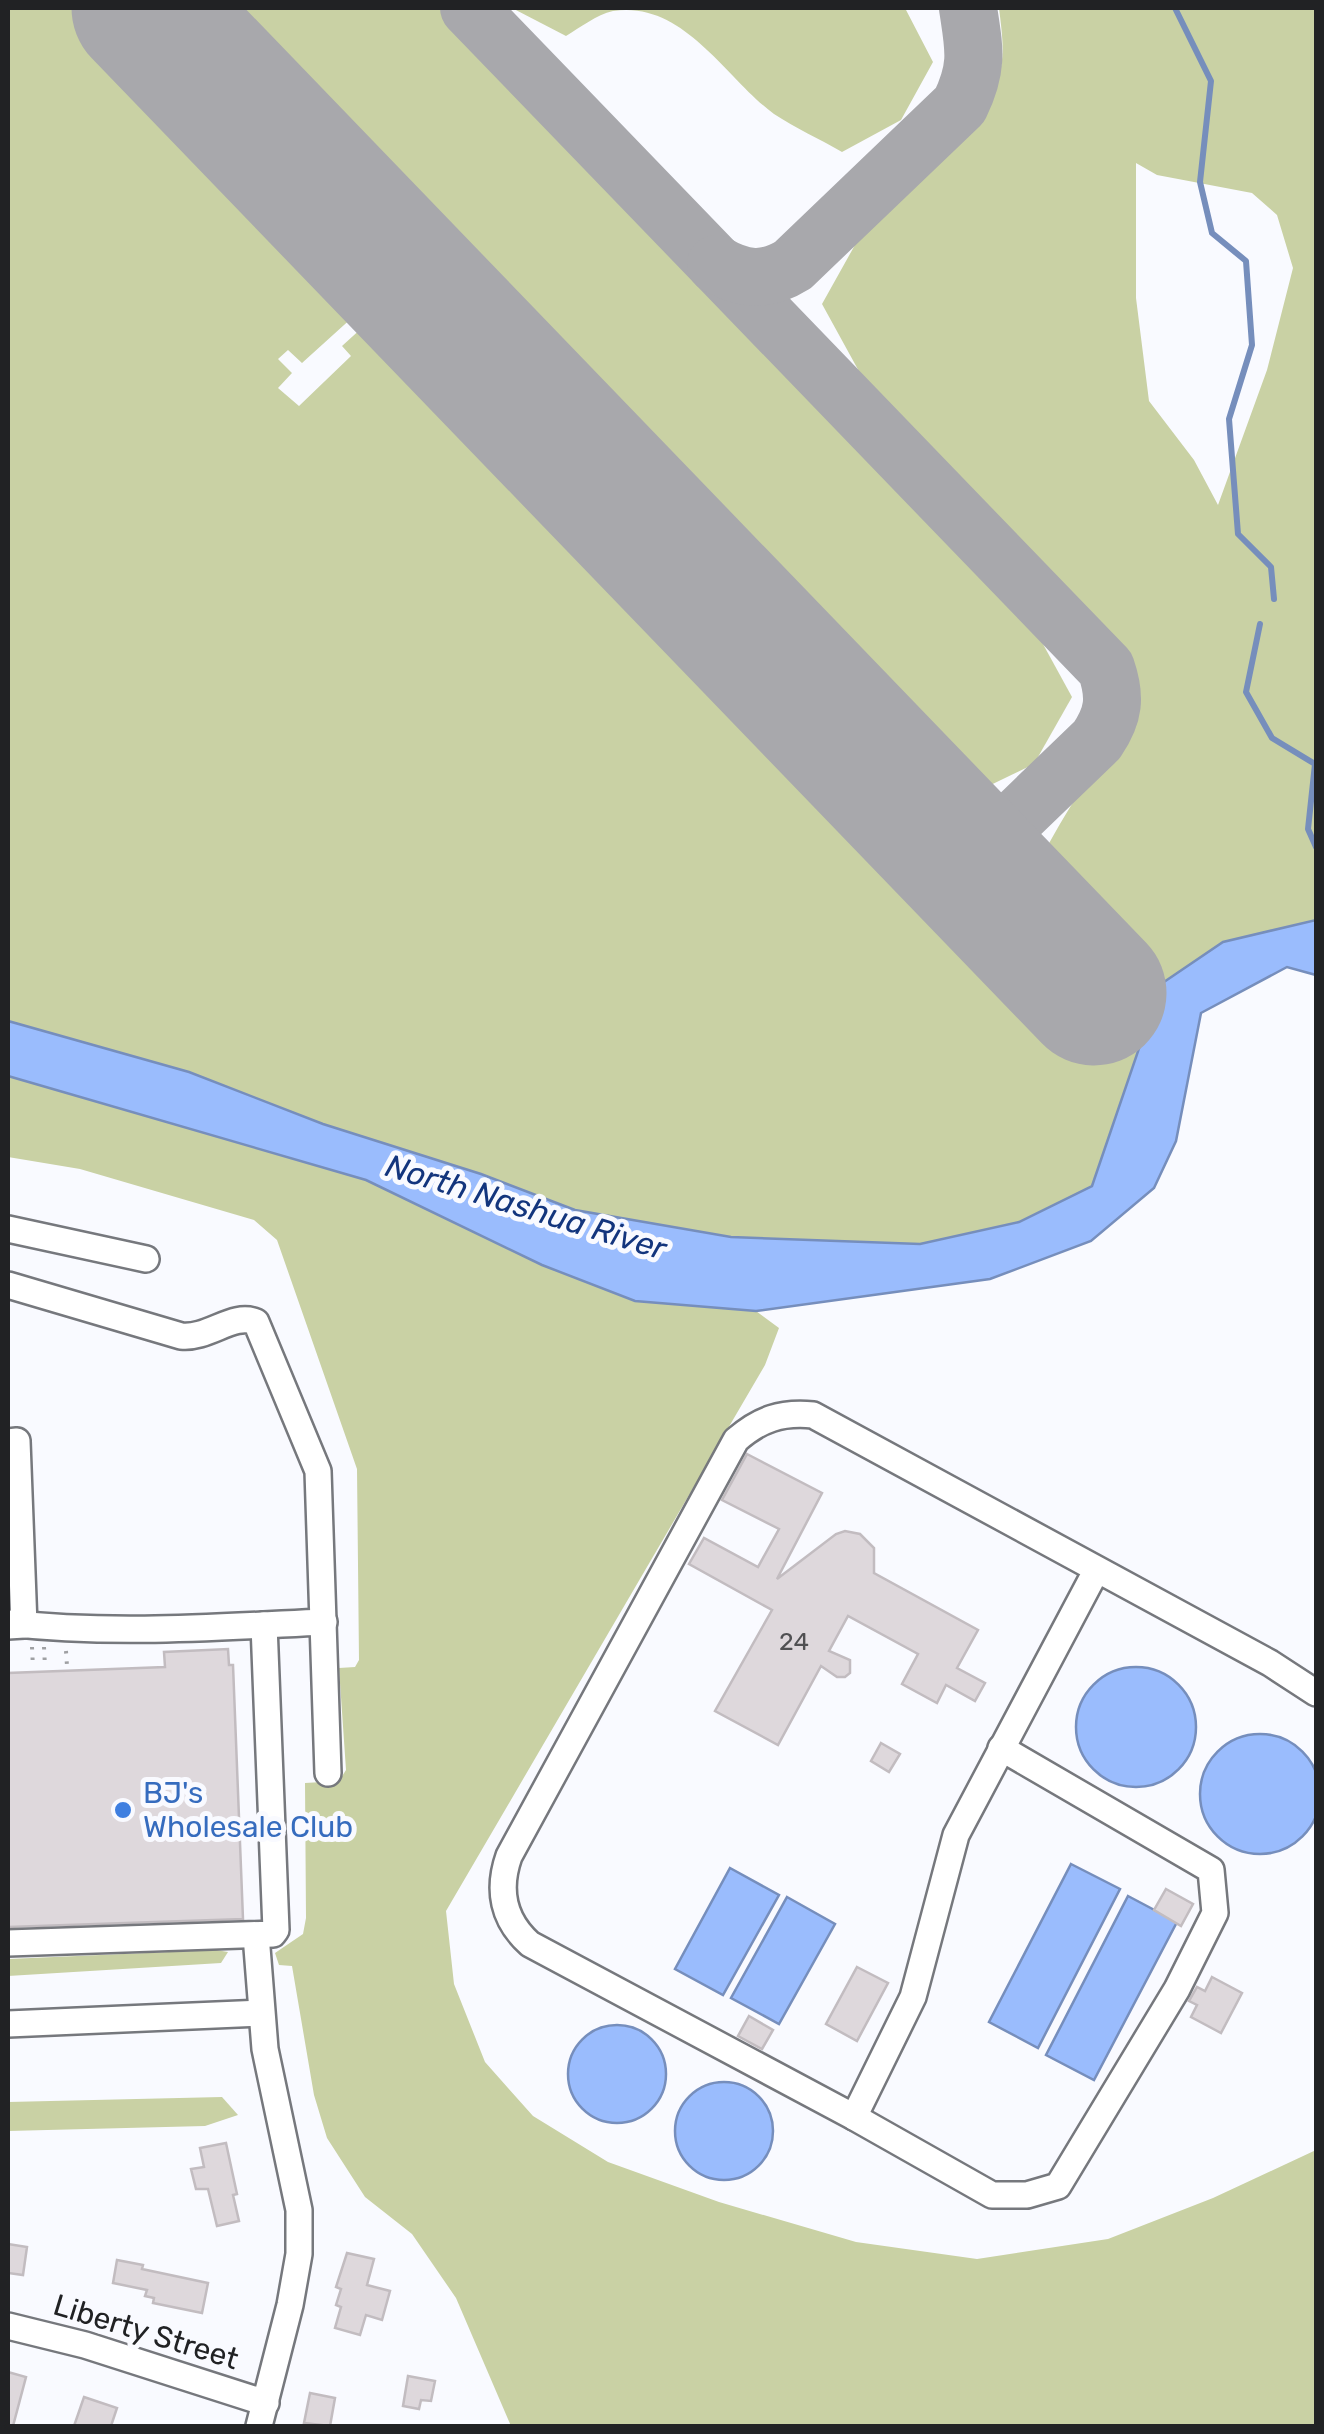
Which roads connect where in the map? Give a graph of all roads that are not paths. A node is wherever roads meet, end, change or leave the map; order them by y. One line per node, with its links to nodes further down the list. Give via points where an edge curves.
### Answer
1 (8, 1229): 2 (street)
2 (146, 1259)
3 (8, 1286): 6 (street, via 182,1336 205,1335 237,1320 256,1322 317,1462)
4 (8, 1442): 7 (street, via 17,1441)
5 (1096, 1571): 9 (street); 10 (street); 16 (street, via 813,1415 793,1413 752,1426 736,1440 509,1856 505,1907 530,1944)
6 (324, 1622): 8 (street); 11 (street)
7 (13, 1624): 8 (street, via 106,1630)
8 (264, 1625): 12 (street, via 276,1930)
9 (1316, 1693)
10 (1001, 1748): 16 (street, via 956,1835 913,1997); 16 (street, via 1210,1870 1215,1914 1178,1989 1058,2186 992,2195)
11 (328, 1773)
12 (256, 1935): 13 (street); 14 (street)
13 (8, 1944)
14 (261, 2014): 15 (street); 18 (street, via 299,2224 290,2305)
15 (8, 2024)
16 (854, 2116)
17 (8, 2326): 18 (street, Liberty Street, via 85,2345)
18 (262, 2414)

